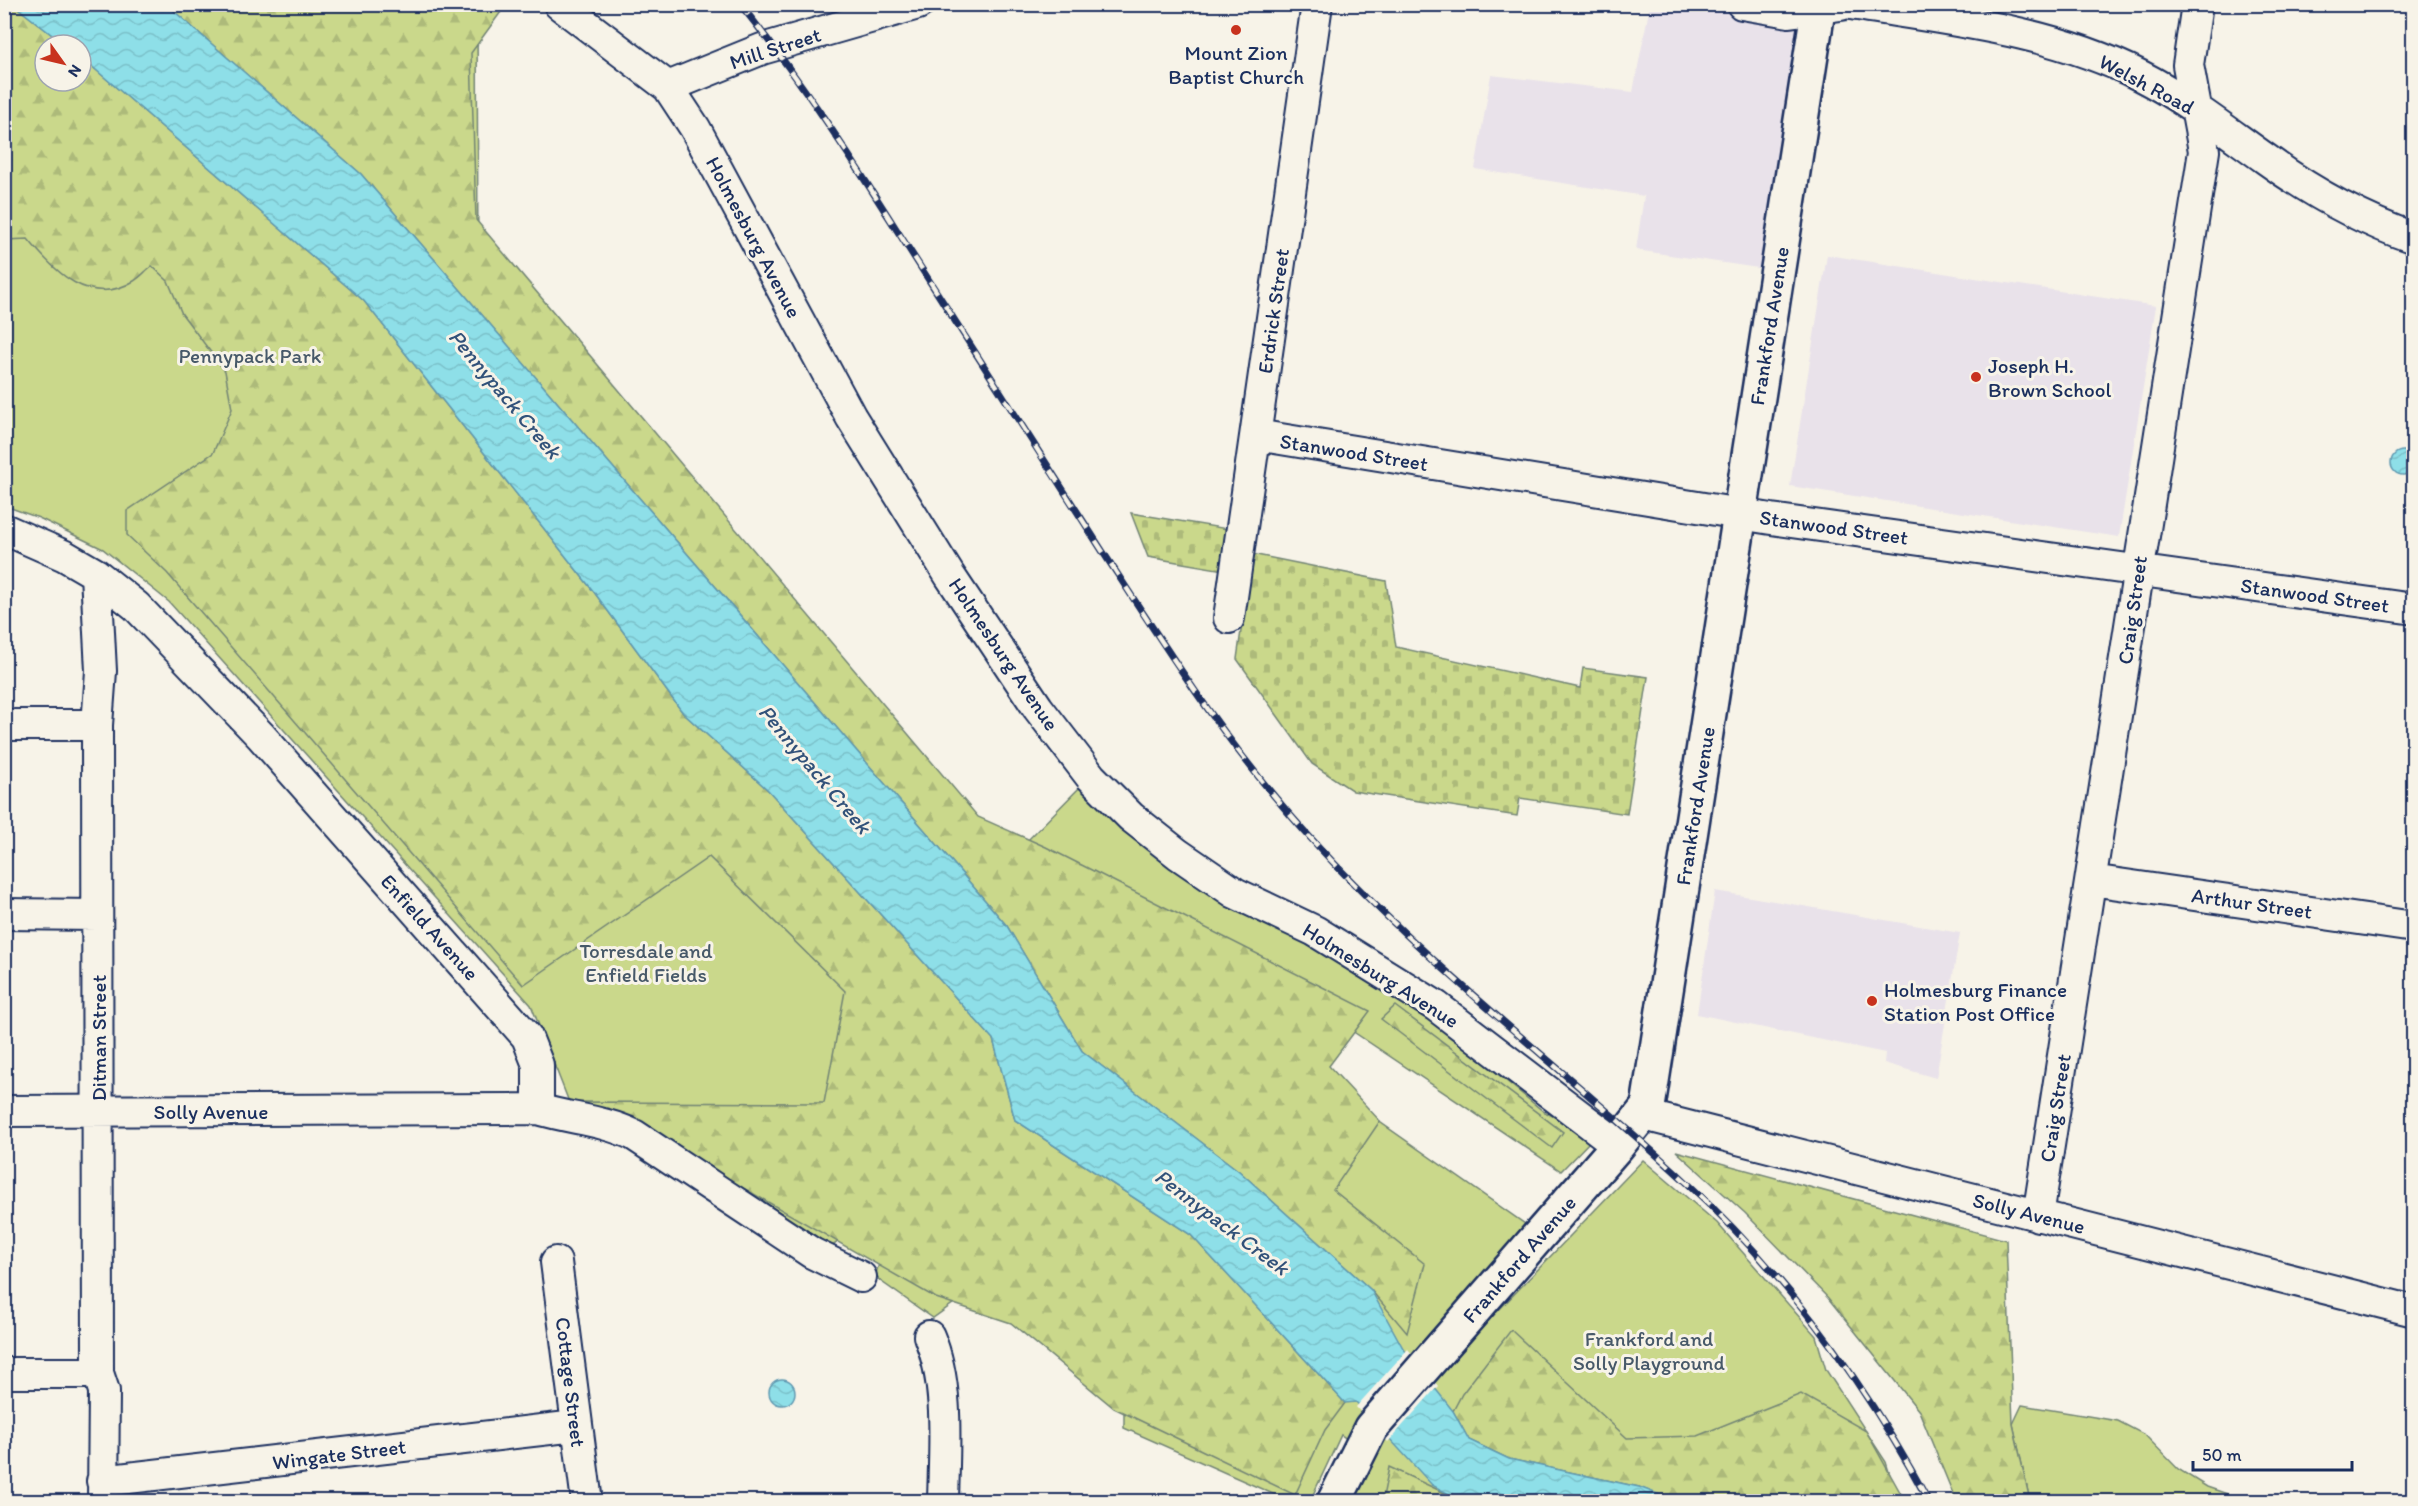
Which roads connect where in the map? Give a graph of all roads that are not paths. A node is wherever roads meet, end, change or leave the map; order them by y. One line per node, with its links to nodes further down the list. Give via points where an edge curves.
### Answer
1 (559, 4): 7 (street, Holmesburg Avenue)
2 (918, 4): 7 (street, Mill Street, via 762,49)
3 (1317, 4): 10 (street, Erdrick Street)
4 (1742, 4): 6 (street, Welsh Road, via 1789,12)
5 (2197, 4): 8 (street, Craig Street, via 2188,65)
6 (1834, 5): 8 (street, Welsh Road, via 1992,27 2066,45 2125,68); 11 (main road, Frankford Avenue)
7 (668, 87): 27 (street, Holmesburg Avenue, via 695,128 851,417 950,576 1038,708 1091,777 1131,817 1178,854 1235,893 1315,931 1436,1006)
8 (2196, 109): 9 (street, Welsh Road, via 2268,160 2345,207); 13 (street, Craig Street, via 2204,151)
9 (2412, 229)
10 (1256, 435): 11 (street, Stanwood Street); 16 (street, Erdrick Street)
11 (1740, 514): 13 (street, Stanwood Street); 26 (main road, Frankford Avenue)
12 (4, 529): 14 (street, Enfield Avenue)
13 (2138, 569): 15 (street, Stanwood Street); 19 (street, Craig Street)
14 (96, 574): 18 (street, Ditman Street, via 101,671); 23 (street, Enfield Avenue, via 136,606 261,736 527,1037 538,1065)
15 (2414, 609)
16 (1229, 618)
17 (4, 725): 18 (street)
18 (97, 725): 21 (street, Ditman Street)
19 (2091, 880): 22 (street, Arthur Street); 28 (street, Craig Street)
20 (4, 914): 21 (street)
21 (98, 915): 24 (street, Ditman Street)
22 (2414, 927)
23 (538, 1109): 24 (street, Solly Avenue); 30 (street, via 569,1119 603,1122 634,1135 812,1252)
24 (99, 1110): 25 (street, Solly Avenue); 34 (street, Ditman Street)
25 (4, 1111)
26 (1644, 1114): 27 (main road, Frankford Avenue); 28 (street, Solly Avenue)
27 (1618, 1145): 39 (main road, Frankford Avenue, via 1371,1428)
28 (2038, 1216): 31 (street, Solly Avenue)
29 (556, 1262): 35 (street, Cottage Street)
30 (861, 1277)
31 (2414, 1311)
32 (929, 1336): 38 (street, via 938,1356 944,1427)
33 (4, 1373): 34 (street)
34 (98, 1373): 36 (street, Ditman Street, via 104,1391)
35 (576, 1426): 36 (street, Wingate Street); 37 (street, Cottage Street)
36 (103, 1491)
37 (587, 1502)
38 (943, 1502)
39 (1334, 1502)

